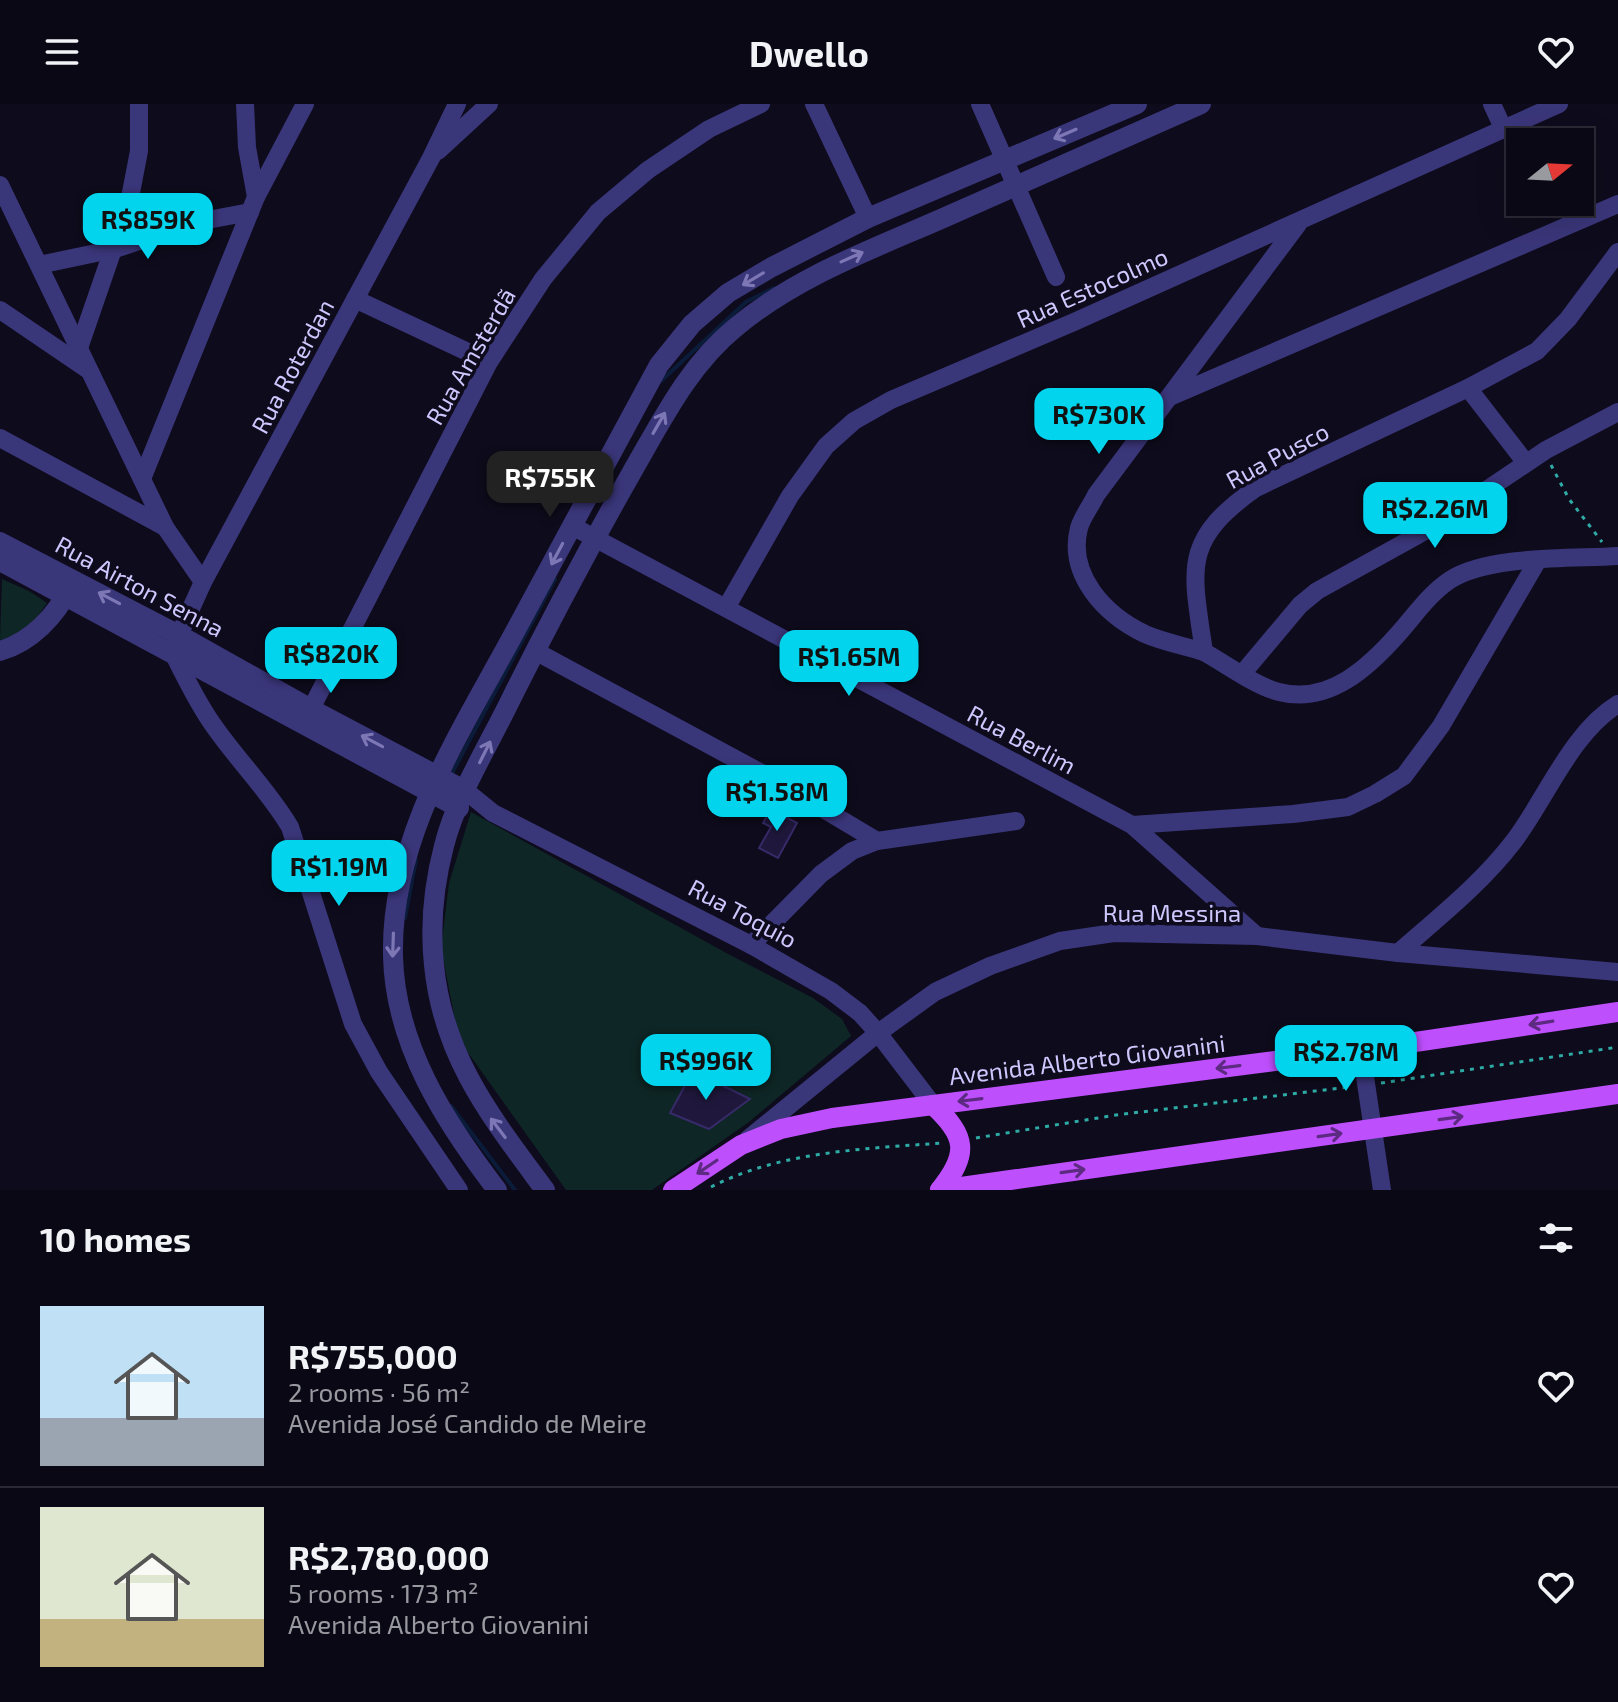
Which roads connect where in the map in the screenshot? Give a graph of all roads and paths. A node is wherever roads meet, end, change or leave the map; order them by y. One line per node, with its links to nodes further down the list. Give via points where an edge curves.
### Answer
1 (139, 104): 21 (street, via 136,174)
2 (245, 104): 17 (street)
3 (305, 104): 17 (street)
4 (457, 104): 14 (street, Rua Roterdan)
5 (489, 104): 14 (street)
6 (761, 104): 29 (street, Rua Amsterdã, via 709,129 598,212 543,279)
7 (814, 104): 19 (street)
8 (980, 104): 15 (street)
9 (1137, 104): 15 (street, one-way to 15)
10 (1201, 104): 15 (street)
11 (1492, 104): 13 (street)
12 (1559, 104): 13 (street, Rua Estocolmo)
13 (1503, 128): 20 (street, Rua Estocolmo)
14 (431, 158): 25 (street, Rua Roterdan)
15 (1011, 173): 19 (street); 24 (street); 39 (street, one-way to 15, via 700,361 736,327 818,273)
16 (0, 185): 23 (street)
17 (253, 204): 21 (street); 37 (street)
18 (1618, 204): 32 (street)
19 (868, 218): 39 (street, one-way to 39, via 728,293 692,324 659,365)
20 (1299, 222): 27 (street, Rua Estocolmo); 32 (street)
21 (115, 249): 23 (street); 28 (street)
22 (1618, 252): 31 (street, Rua Pusco, via 1555,335 1537,351)
23 (39, 265): 28 (street)
24 (1056, 277): 27 (path)
25 (355, 299): 29 (street); 43 (street, Rua Roterdan)
26 (0, 310): 30 (street)
27 (1074, 322): 45 (street, Rua Estocolmo, via 854,421 826,446 790,496)
28 (79, 348): 30 (street)
29 (489, 362): 52 (street, Rua Amsterdã)
30 (88, 369): 37 (street)
31 (1468, 388): 36 (street); 49 (street, Rua Pusco, via 1256,488 1227,508 1209,528 1198,552 1194,582)
32 (1169, 397): 49 (street, via 1096,495 1079,528 1077,562 1094,596 1112,614 1145,634)
33 (1618, 412): 35 (street)
34 (0, 438): 38 (street)
35 (1546, 450): 36 (street); 41 (path, via 1569,499)
36 (1526, 463): 50 (street, via 1427,530 1317,591)
37 (142, 479): 38 (street)
38 (165, 527): 43 (street)
39 (584, 532): 45 (street, Rua Berlim); 48 (street); 53 (street, one-way to 53)
40 (1, 555): 44 (street, Rua Airton Senna)
41 (1617, 556): 42 (street)
42 (1538, 560): 50 (street, via 1475,569 1449,581 1355,676 1330,689 1304,696 1277,692); 56 (street, via 1441,726 1404,776 1348,807)
43 (203, 582): 46 (street, Rua Roterdan)
44 (70, 589): 46 (street, Rua Airton Senna); 47 (street, via 50,619)
45 (726, 608): 56 (street, Rua Berlim)
46 (176, 644): 52 (street, Rua Airton Senna); 53 (street); 72 (street, via 208,718 290,827 353,1024)
47 (0, 651)
48 (535, 651): 54 (street, one-way to 48); 57 (street)
49 (1204, 652): 50 (street)
50 (1242, 674)
51 (1618, 704): 60 (street, via 1582,737 1491,869)
52 (311, 709): 53 (street, Rua Airton Senna, one-way to 52)
53 (434, 785): 54 (street, Rua Airton Senna); 73 (street, one-way to 73, via 398,886 393,959 399,1006 414,1057 458,1138)
54 (462, 799): 59 (street, Rua Toquio); 74 (street, one-way to 54, via 484,1108 459,1064 444,1020 433,925 445,843)
55 (1016, 821): 57 (street)
56 (1132, 825): 58 (street, Rua Berlim)
57 (877, 841): 59 (street, via 852,851 821,874)
58 (1257, 936): 60 (street, Rua Messina); 63 (street, Rua Messina, via 1114,933 1060,941 935,992)
59 (751, 945): 63 (street, Rua Toquio, via 831,991)
60 (1398, 953): 61 (street, Rua Messina)
61 (1618, 972)
62 (1618, 1012): 65 (main road, Avenida Alberto Giovanini, one-way to 65)
63 (878, 1033): 68 (street, Rua Toquio); 71 (street, Rua Messina)
64 (1618, 1047): 66 (path)
65 (1361, 1050): 66 (street); 68 (main road, Avenida Alberto Giovanini, one-way to 68)
66 (1366, 1085): 69 (street); 70 (path, via 1116,1115)
67 (1618, 1094): 69 (main road, one-way to 67)
68 (933, 1105): 70 (main road, via 951,1122); 71 (main road, Avenida Alberto Giovanini, via 832,1118)
69 (1374, 1129): 77 (main road, one-way to 69); 78 (street)
70 (960, 1141): 76 (path, via 808,1155 733,1175); 77 (main road, via 962,1157)
71 (741, 1145): 75 (main road, Avenida Alberto Giovanini, one-way to 75)
72 (459, 1190)
73 (497, 1190)
74 (545, 1190)
75 (673, 1190)
76 (705, 1190)
77 (940, 1190)
78 (1382, 1190)

